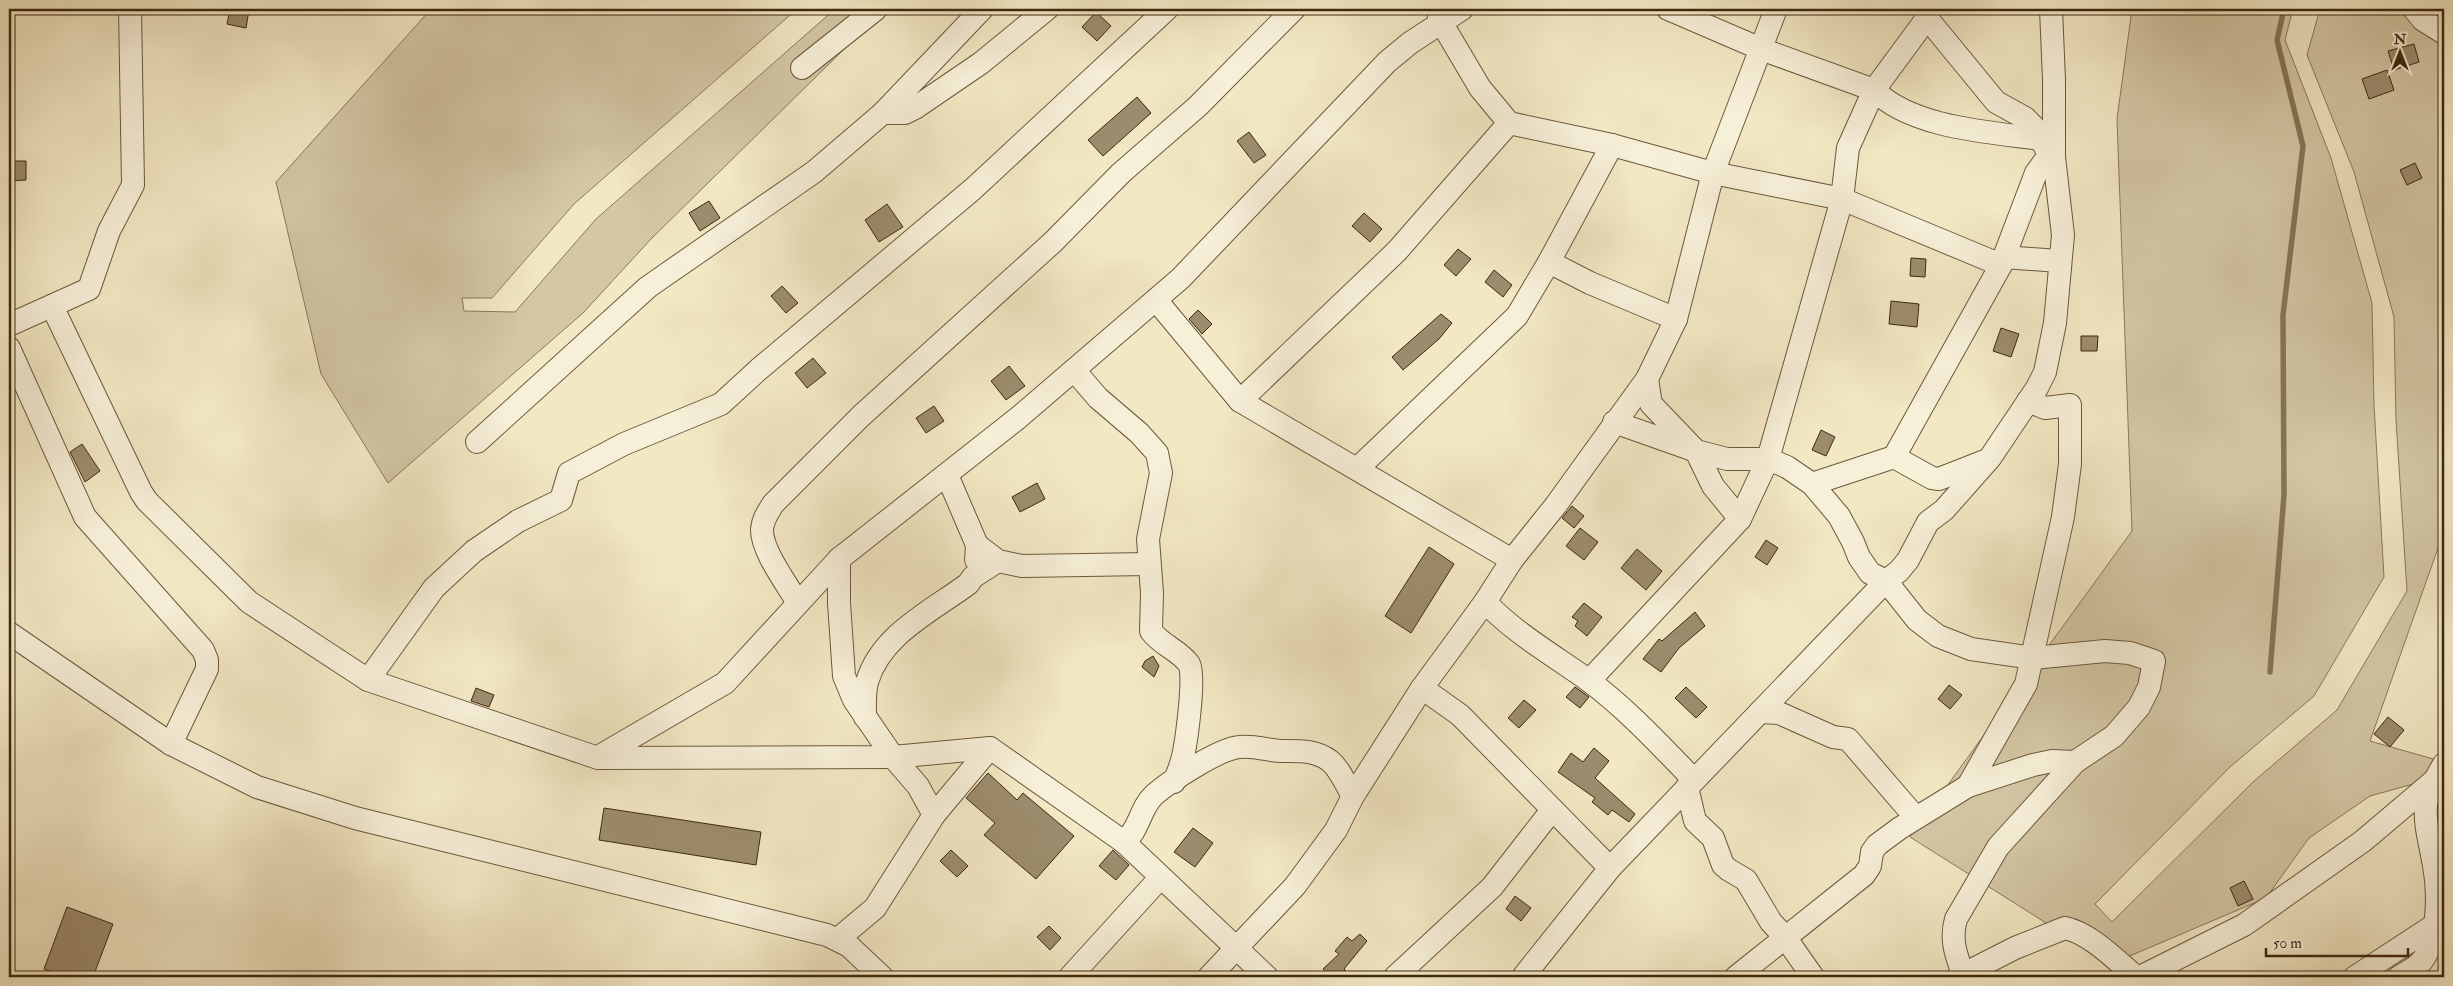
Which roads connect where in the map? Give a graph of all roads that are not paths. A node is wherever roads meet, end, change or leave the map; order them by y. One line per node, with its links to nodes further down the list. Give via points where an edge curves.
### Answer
1 (130, 9): 29 (street, via 134,185 109,231 91,285)
2 (876, 9): 16 (street)
3 (982, 9): 18 (street)
4 (1047, 9): 18 (street, via 981,63 915,108 905,113)
5 (1167, 9): 58 (street, via 973,190 721,404 624,444 569,473 561,500 518,521 474,551 434,588)
6 (1294, 9): 55 (street, via 1198,106 1121,173 1053,242 862,416 773,504 765,516 762,530 768,553)
7 (1462, 9): 13 (street)
8 (1668, 9): 15 (street)
9 (1776, 9): 15 (street)
10 (2051, 9): 22 (street)
11 (2414, 9): 14 (street, via 2423,20)
12 (1926, 14): 17 (street); 20 (street, via 1996,102 2025,118)
13 (1439, 16): 19 (street, via 1480,88); 28 (street, via 1387,62 1181,278)
14 (2444, 33)
15 (1761, 49): 17 (street); 23 (street)
16 (802, 68)
17 (1874, 90): 20 (street, via 1885,100 1925,118 1965,128); 24 (street, via 1848,148)
18 (883, 113): 38 (street, via 814,172 648,287)
19 (1509, 123): 21 (street); 35 (street, via 1397,251)
20 (2041, 139): 22 (street)
21 (1612, 146): 23 (street); 27 (street)
22 (2054, 157): 25 (street, via 2044,162 2036,173); 26 (street, via 2063,235)
23 (1713, 173): 24 (street); 30 (street)
24 (1842, 199): 25 (street); 42 (street)
25 (2002, 261): 26 (street); 40 (street)
26 (2059, 261): 36 (street, via 2055,323 2045,372)
27 (1549, 262): 30 (street); 43 (street, via 1517,316)
28 (1156, 300): 33 (street); 35 (street)
29 (52, 306): 31 (street); 58 (street, via 147,501 257,609)
30 (1676, 319): 34 (street)
31 (9, 325)
32 (9, 348): 63 (street, via 85,517 203,650 207,669)
33 (1074, 370): 44 (street); 51 (street, via 1098,398 1158,453 1161,473 1149,526)
34 (1647, 379): 37 (street); 39 (street, via 1651,404)
35 (1240, 401): 43 (street)
36 (2028, 401): 41 (street); 57 (street, via 2045,408 2068,403 2070,410 2070,464 2063,517)
37 (1614, 422): 39 (street); 49 (street, via 1556,505)
38 (477, 442)
39 (1696, 451): 42 (street, via 1727,459); 46 (street, via 1713,486)
40 (1894, 457): 41 (street, via 1939,479); 45 (street)
41 (1990, 458): 53 (street, via 1944,510 1928,522 1908,560)
42 (1768, 459): 45 (street); 46 (street)
43 (1358, 468): 49 (street)
44 (947, 475): 47 (street); 48 (street)
45 (1812, 484): 53 (street, via 1839,516 1870,573)
46 (1740, 519): 59 (street)
47 (977, 545): 50 (street); 52 (street)
48 (839, 559): 55 (street); 62 (street, via 844,676)
49 (1512, 560): 54 (street)
50 (998, 561): 51 (street, via 1022,566); 52 (street)
51 (1148, 564): 69 (street, via 1152,593 1150,631 1185,658 1192,671 1188,736)
52 (973, 577): 62 (street, via 968,584 908,626 880,655 867,684)
53 (1886, 581): 57 (street, via 1917,620 1938,636 1971,649); 61 (street)
54 (1485, 602): 59 (street, via 1529,641); 60 (street)
55 (798, 603): 66 (street, via 726,683)
56 (9, 633): 63 (street)
57 (2033, 658): 67 (street, via 2105,651 2130,653 2154,661 2149,687 2139,707 2114,736); 71 (street, via 2022,692)
58 (368, 680): 66 (street)
59 (1589, 681): 70 (street, via 1641,725)
60 (1422, 688): 72 (street); 73 (street, via 1460,716)
61 (1760, 712): 70 (street); 75 (street, via 1780,713 1832,737 1848,739)
62 (865, 717): 65 (street)
63 (171, 744): 81 (street, via 256,786 355,818)
64 (990, 748): 65 (street); 74 (street); 76 (street)
65 (893, 757): 66 (street); 74 (street, via 918,786)
66 (598, 758)
67 (2075, 762): 71 (street, via 2052,761 2033,765); 83 (street, via 1998,847 1956,919 1952,932)
68 (2440, 772): 79 (street, via 2427,800 2426,812 2435,868); 93 (street, via 2363,841 2244,925)
69 (1174, 782): 72 (street, via 1205,761 1241,746 1314,753 1330,762); 76 (street, via 1145,805 1134,831)
70 (1690, 783): 77 (street); 80 (street, via 1695,821 1713,838 1723,864 1746,880 1771,922)
71 (1968, 786): 75 (street)
72 (1354, 796): 82 (street, via 1336,830 1295,886)
73 (1552, 810): 77 (street); 88 (street, via 1492,887)
74 (934, 815): 81 (street, via 875,908)
75 (1916, 818): 80 (street, via 1877,845 1864,875)
76 (1124, 842): 78 (street)
77 (1610, 868): 89 (street)
78 (1160, 878): 82 (street); 85 (street)
79 (2436, 924): 94 (street); 95 (street, via 2421,962)
80 (1786, 937): 90 (street); 91 (street)
81 (838, 939): 84 (street, via 850,946)
82 (1237, 948): 86 (street); 87 (street)
83 (1960, 976): 92 (street, via 2015,948 2065,928 2100,947)
84 (882, 977)
85 (1070, 977)
86 (1209, 977)
87 (1267, 977)
88 (1395, 977)
89 (1524, 977)
90 (1736, 977)
91 (1813, 977)
92 (2136, 977)
93 (2140, 977)
94 (2355, 977)
95 (2399, 977)

